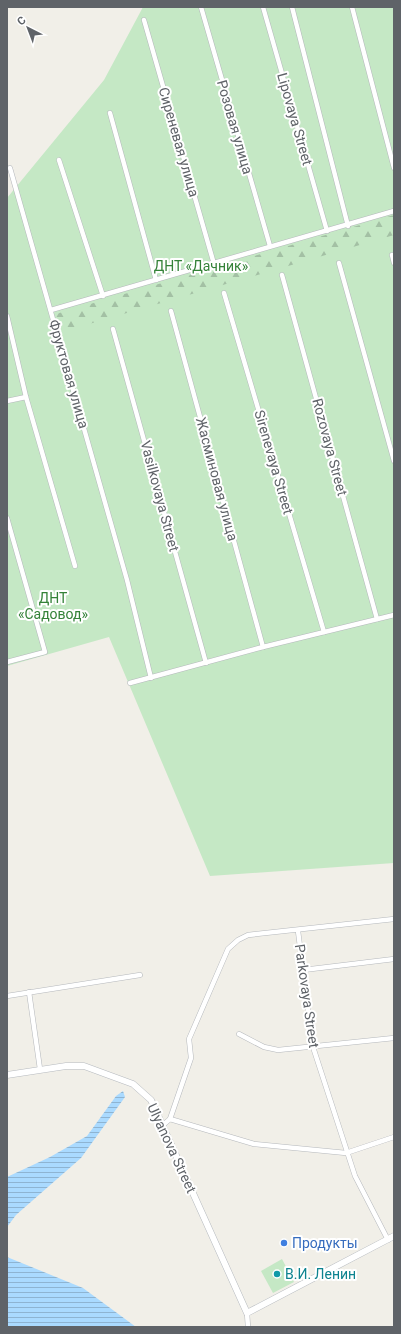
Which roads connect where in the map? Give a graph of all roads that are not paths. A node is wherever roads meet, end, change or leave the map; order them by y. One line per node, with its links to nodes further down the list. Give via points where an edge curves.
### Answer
1 (200, 7): 13 (street, Розовая улица)
2 (263, 7): 12 (street, Lipovaya Street)
3 (292, 7): 11 (street)
4 (352, 7): 9 (street)
5 (144, 20): 17 (street, Сиреневая улица)
6 (110, 113): 19 (street)
7 (59, 160): 21 (street)
8 (10, 168): 22 (street, Фруктовая улица)
9 (394, 168)
10 (394, 211): 11 (street)
11 (348, 226): 12 (street)
12 (327, 231): 13 (street)
13 (270, 246): 17 (street)
14 (392, 255): 16 (street)
15 (339, 263): 28 (street)
16 (394, 263)
17 (214, 264): 19 (street)
18 (282, 275): 32 (street, Rozovaya Street)
19 (156, 280): 21 (street)
20 (224, 293): 33 (street, Sirenevaya Street)
21 (103, 296): 22 (street)
22 (51, 310): 37 (street, Фруктовая улица, via 127,580)
23 (170, 311): 34 (street, Жасминовая улица)
24 (7, 316): 26 (street)
25 (113, 329): 36 (street, Vasilkovaya Street)
26 (26, 397): 27 (street); 30 (street)
27 (7, 402)
28 (394, 461)
29 (7, 518): 35 (street, via 45,652)
30 (75, 566)
31 (394, 615): 32 (street)
32 (377, 619): 33 (street)
33 (324, 632): 34 (street)
34 (263, 647): 36 (street)
35 (7, 662)
36 (206, 663): 37 (street)
37 (151, 678): 38 (street)
38 (130, 683)
39 (394, 919): 40 (street)
40 (298, 930): 42 (street, Parkovaya Street); 51 (street, via 248,935 228,949 189,1039 191,1058)
41 (394, 960): 42 (street)
42 (303, 970): 48 (street, Parkovaya Street)
43 (140, 975): 44 (street)
44 (29, 992): 45 (street); 49 (street)
45 (7, 996)
46 (239, 1034): 48 (street, via 264,1047 278,1050)
47 (394, 1038): 48 (street)
48 (313, 1047): 54 (street, Parkovaya Street, via 338,1119)
49 (40, 1070): 50 (street, Ulyanova Street); 52 (street, Ulyanova Street, via 84,1066 133,1084 150,1100)
50 (7, 1075)
51 (170, 1119): 52 (street); 54 (street, via 254,1144)
52 (163, 1125): 56 (street, Ulyanova Street)
53 (394, 1136): 54 (street)
54 (346, 1153): 55 (street, via 355,1176)
55 (391, 1238): 56 (street)
56 (247, 1313): 57 (street, Ulyanova Street)
57 (248, 1327)

